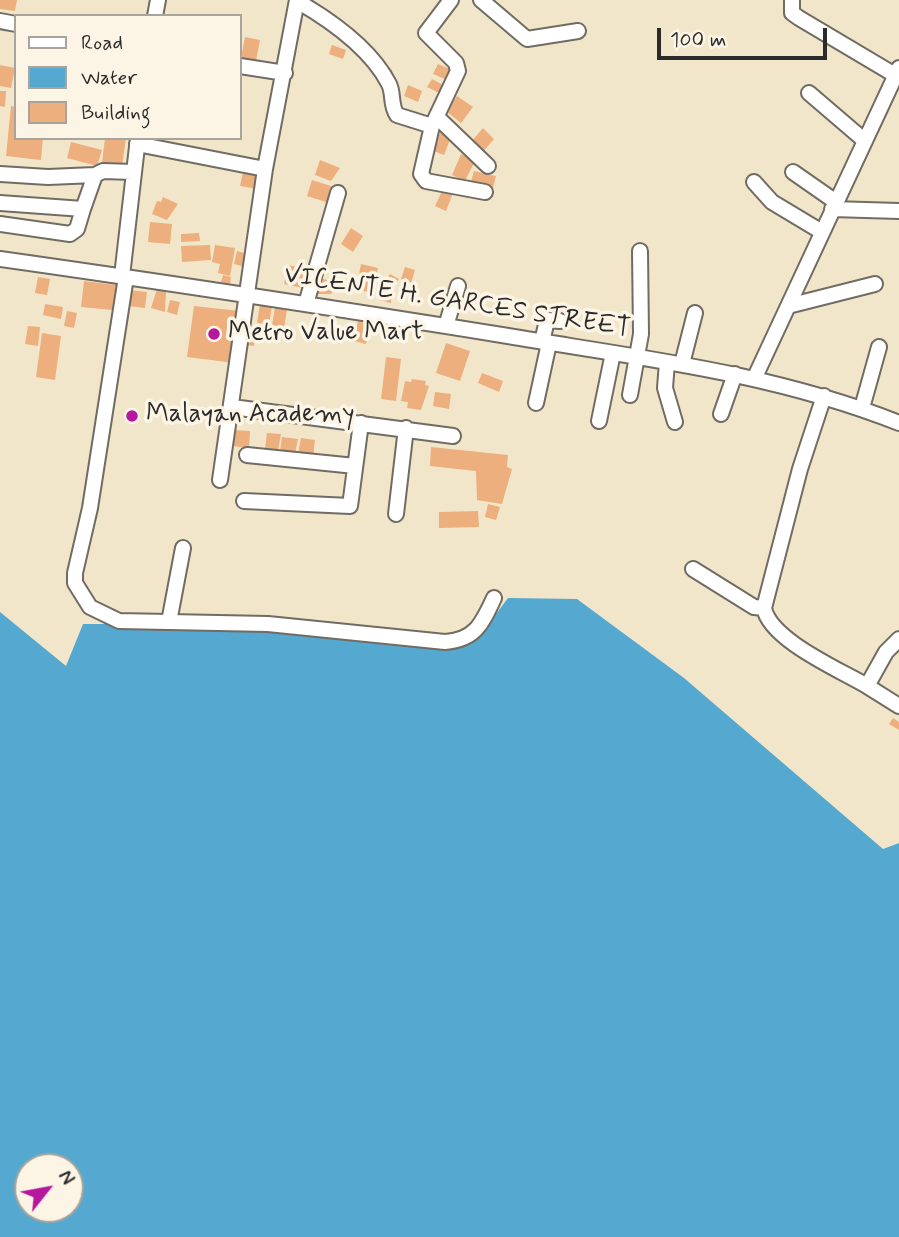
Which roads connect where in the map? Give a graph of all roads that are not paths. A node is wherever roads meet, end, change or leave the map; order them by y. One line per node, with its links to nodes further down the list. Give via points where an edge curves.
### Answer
1 (452, 0): 10 (street, via 426,33 458,67)
2 (481, 0): 5 (street, via 527,39)
3 (792, 0): 7 (street, via 792,13 799,18)
4 (297, 1): 8 (street); 10 (street, via 377,65 391,88 397,115)
5 (578, 31)
6 (242, 66): 8 (street)
7 (897, 72): 12 (street)
8 (285, 73): 14 (street)
9 (809, 93): 12 (street)
10 (435, 121): 13 (street); 20 (street, via 422,178)
11 (137, 141): 14 (street); 15 (street)
12 (864, 141): 23 (street)
13 (488, 166)
14 (265, 169): 33 (street)
15 (133, 172): 18 (street); 30 (street)
16 (793, 172): 23 (street)
17 (0, 174): 18 (street)
18 (95, 175): 24 (street)
19 (754, 182): 27 (street, via 772,202)
20 (485, 192)
21 (338, 193): 34 (street)
22 (0, 202): 24 (street)
23 (834, 206): 25 (street); 27 (street)
24 (83, 209): 26 (street, via 77,229 70,233)
25 (899, 211)
26 (0, 224)
27 (822, 232): 35 (street)
28 (640, 251): 42 (street, via 641,334)
29 (0, 259): 30 (street, VICENTE H. GARCES STREET)
30 (124, 276): 33 (street, VICENTE H. GARCES STREET); 67 (street, via 75,583 100,614 119,621)
31 (875, 284): 35 (street)
32 (458, 286): 38 (street)
33 (247, 294): 34 (street, VICENTE H. GARCES STREET); 49 (street)
34 (306, 304): 38 (street, VICENTE H. GARCES STREET)
35 (788, 306): 45 (street)
36 (695, 313): 43 (street)
37 (560, 321): 39 (street, via 547,320)
38 (446, 326): 39 (street, VICENTE H. GARCES STREET)
39 (545, 342): 41 (street, VICENTE H. GARCES STREET); 48 (street)
40 (879, 347): 50 (street)
41 (613, 353): 42 (street, VICENTE H. GARCES STREET); 52 (street)
42 (636, 357): 43 (street, VICENTE H. GARCES STREET); 46 (street)
43 (674, 363): 44 (street, VICENTE H. GARCES STREET); 53 (street, via 665,388)
44 (736, 374): 45 (street, VICENTE H. GARCES STREET); 51 (street)
45 (755, 377): 47 (street, VICENTE H. GARCES STREET)
46 (630, 394)
47 (824, 396): 50 (street, VICENTE H. GARCES STREET); 66 (street)
48 (536, 403)
49 (232, 407): 54 (street); 60 (street)
50 (862, 408): 55 (street, VICENTE H. GARCES STREET)
51 (721, 414)
52 (599, 421)
53 (675, 422)
54 (361, 423): 56 (street); 59 (street)
55 (899, 423)
56 (406, 428): 57 (street); 62 (street)
57 (453, 436)
58 (247, 455): 59 (street)
59 (355, 466): 61 (street, via 349,506)
60 (220, 480)
61 (244, 501)
62 (396, 514)
63 (183, 548): 67 (street)
64 (693, 569): 66 (street, via 754,607)
65 (494, 598): 67 (street, via 480,629 458,641 268,624)
66 (764, 608): 69 (street, via 769,622 782,635)
67 (169, 622)
68 (899, 639): 69 (street)
69 (867, 686): 70 (street)
70 (899, 706)

